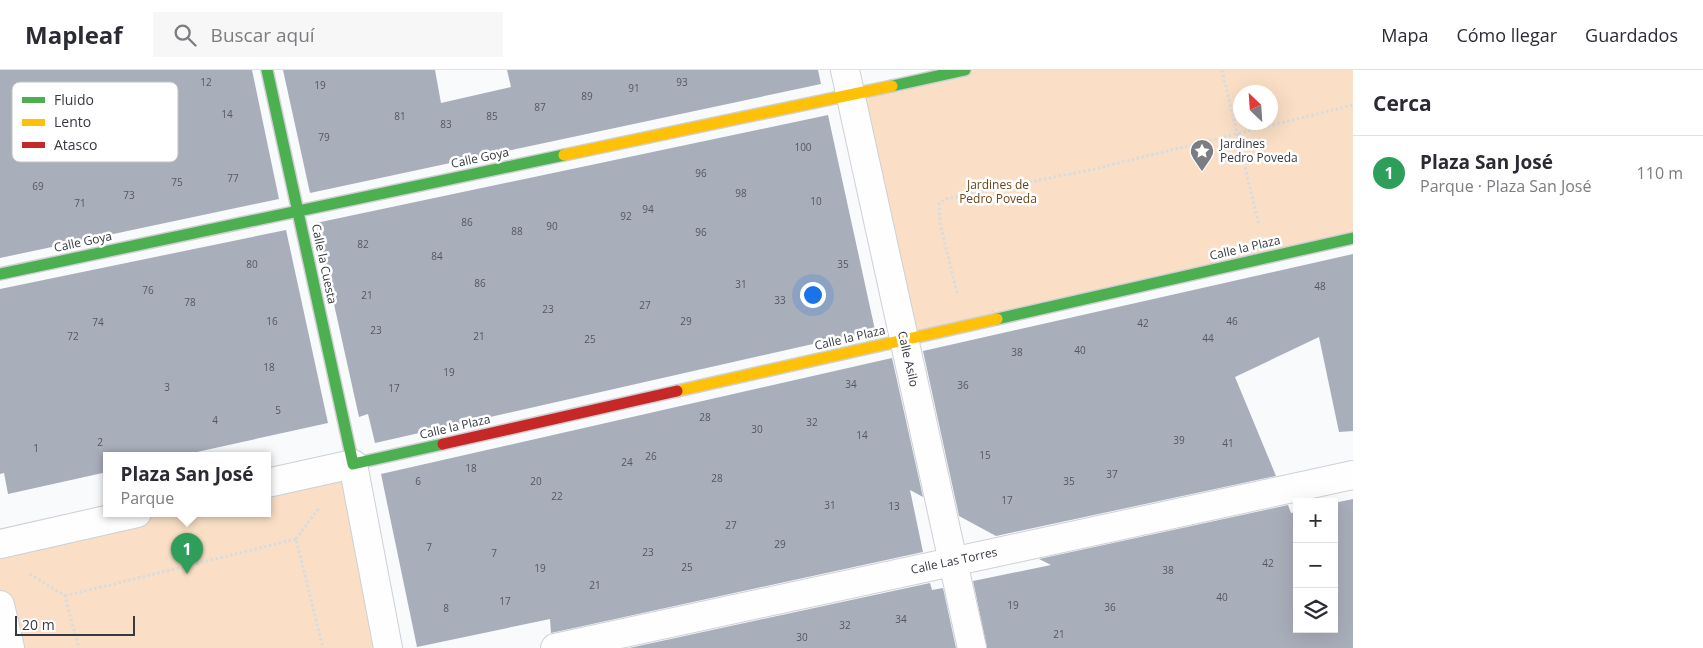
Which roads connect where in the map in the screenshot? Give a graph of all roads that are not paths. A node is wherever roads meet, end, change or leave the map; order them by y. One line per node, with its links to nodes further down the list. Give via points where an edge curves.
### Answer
1 (268, 70): 4 (street, Calle la Cuesta)
2 (965, 70): 3 (street, Calle Goya)
3 (847, 82): 4 (street, Calle Goya); 7 (street, Calle Asilo)
4 (298, 210): 6 (street, Calle Goya); 8 (street, Calle la Cuesta)
5 (1353, 238): 7 (street, Calle la Plaza)
6 (0, 274)
7 (904, 340): 8 (street, Calle la Plaza); 13 (street, Calle Asilo)
8 (352, 464): 10 (street); 16 (street)
9 (1353, 475): 13 (street, Calle Las Torres)
10 (271, 482)
11 (119, 517): 12 (street)
12 (0, 544)
13 (953, 561): 17 (street, Calle Las Torres); 18 (street, Calle Asilo)
14 (0, 604): 15 (street)
15 (10, 648)
16 (388, 648)
17 (555, 648)
18 (972, 648)

